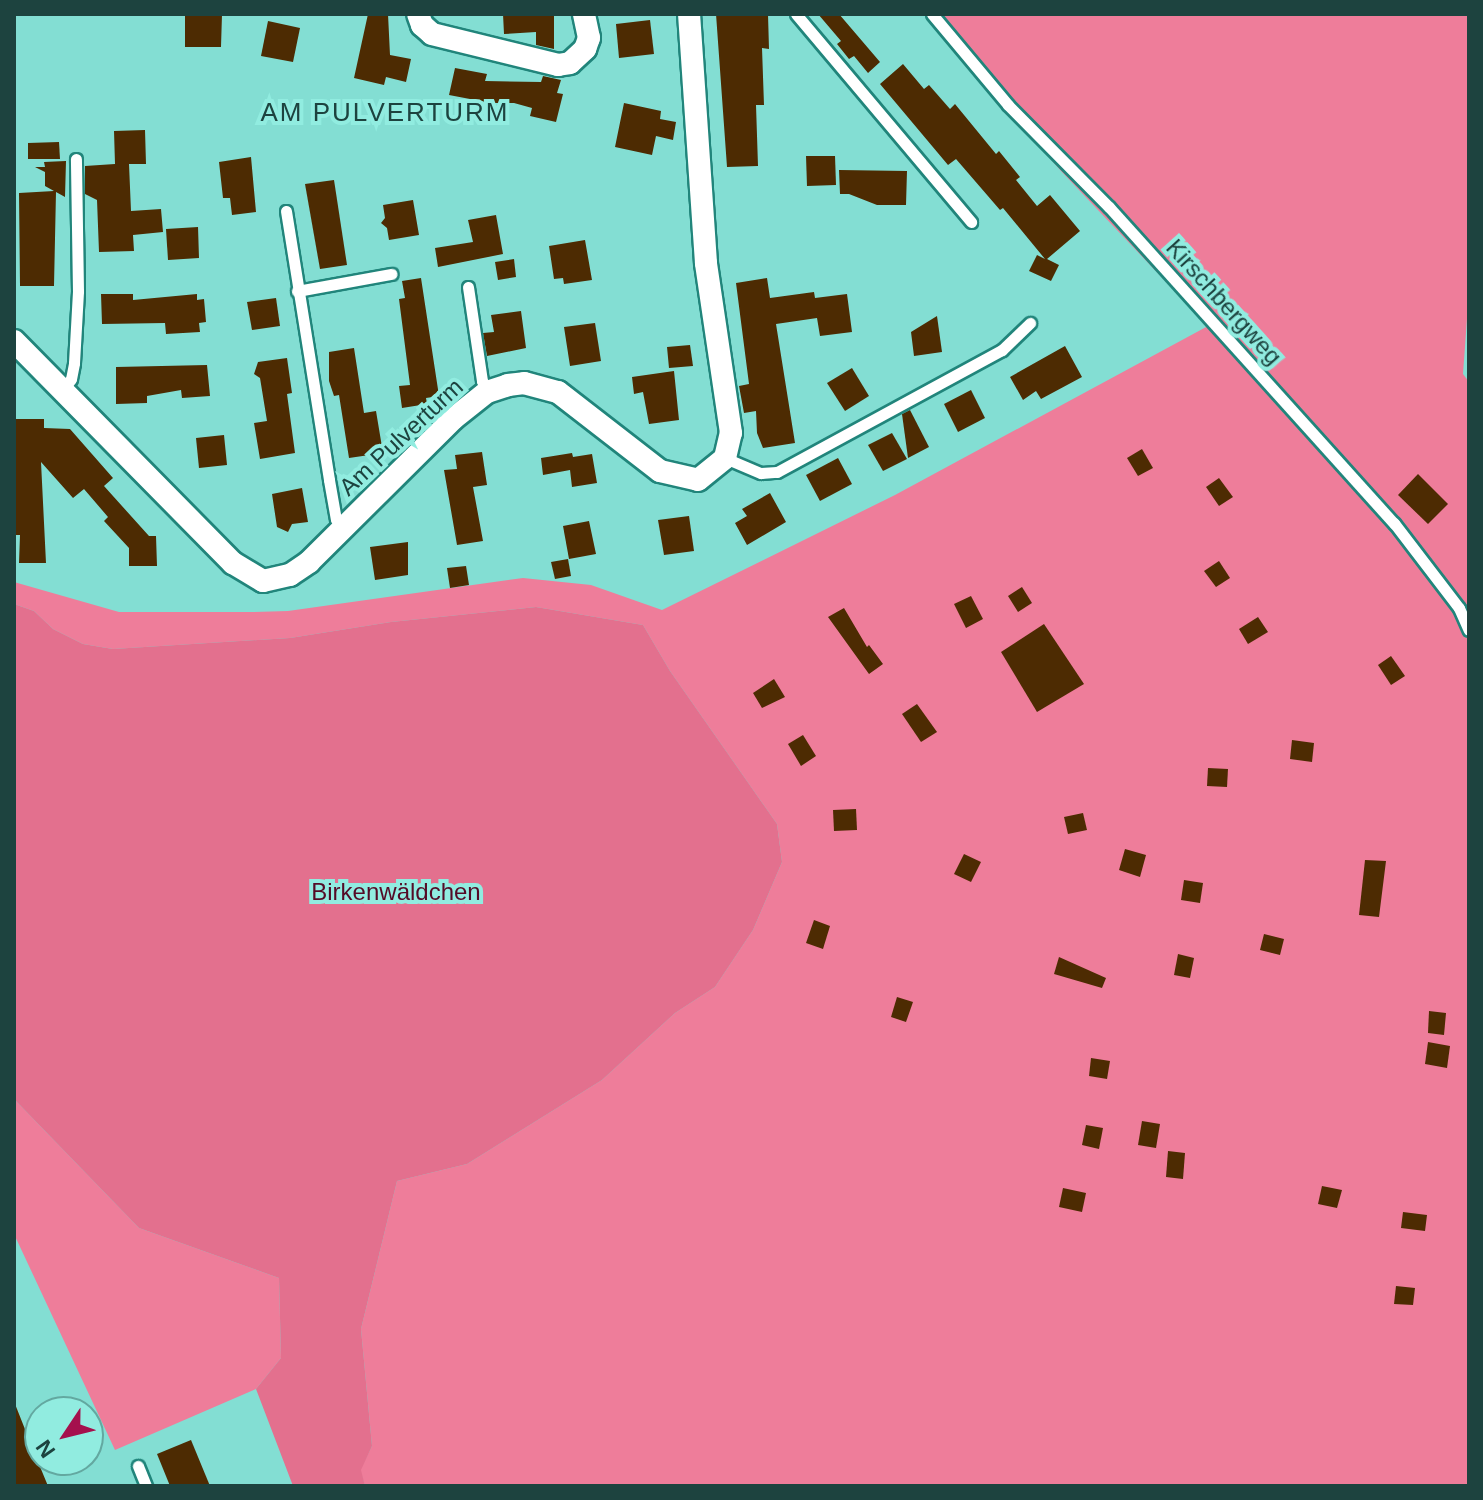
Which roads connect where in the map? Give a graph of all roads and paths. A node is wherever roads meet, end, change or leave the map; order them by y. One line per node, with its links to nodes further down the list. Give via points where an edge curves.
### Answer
1 (418, 14): 2 (street, via 432,34 558,65 570,63 585,49 589,38)
2 (584, 14)
3 (689, 14): 16 (street, via 706,263 729,407 731,433)
4 (796, 14): 8 (lane)
5 (932, 14): 18 (lane, Kirschbergweg, via 1008,105 1109,207 1394,523 1459,608)
6 (76, 159): 14 (lane, via 78,305 74,363)
7 (286, 211): 11 (lane)
8 (971, 222)
9 (391, 274): 11 (lane)
10 (468, 287): 15 (lane)
11 (297, 291): 17 (lane, via 336,519)
12 (1030, 323): 16 (lane, via 1002,350 777,472 761,473)
13 (14, 341): 14 (street, Am Pulverturm)
14 (64, 388): 17 (street, Am Pulverturm, via 166,498 250,576 263,581 290,575)
15 (487, 392): 16 (street, Am Pulverturm, via 524,383 558,392 648,462 678,478 698,480); 17 (street, Am Pulverturm)
16 (725, 458)
17 (344, 526)
18 (1469, 630)
19 (138, 1466): 20 (lane)
20 (146, 1486)

